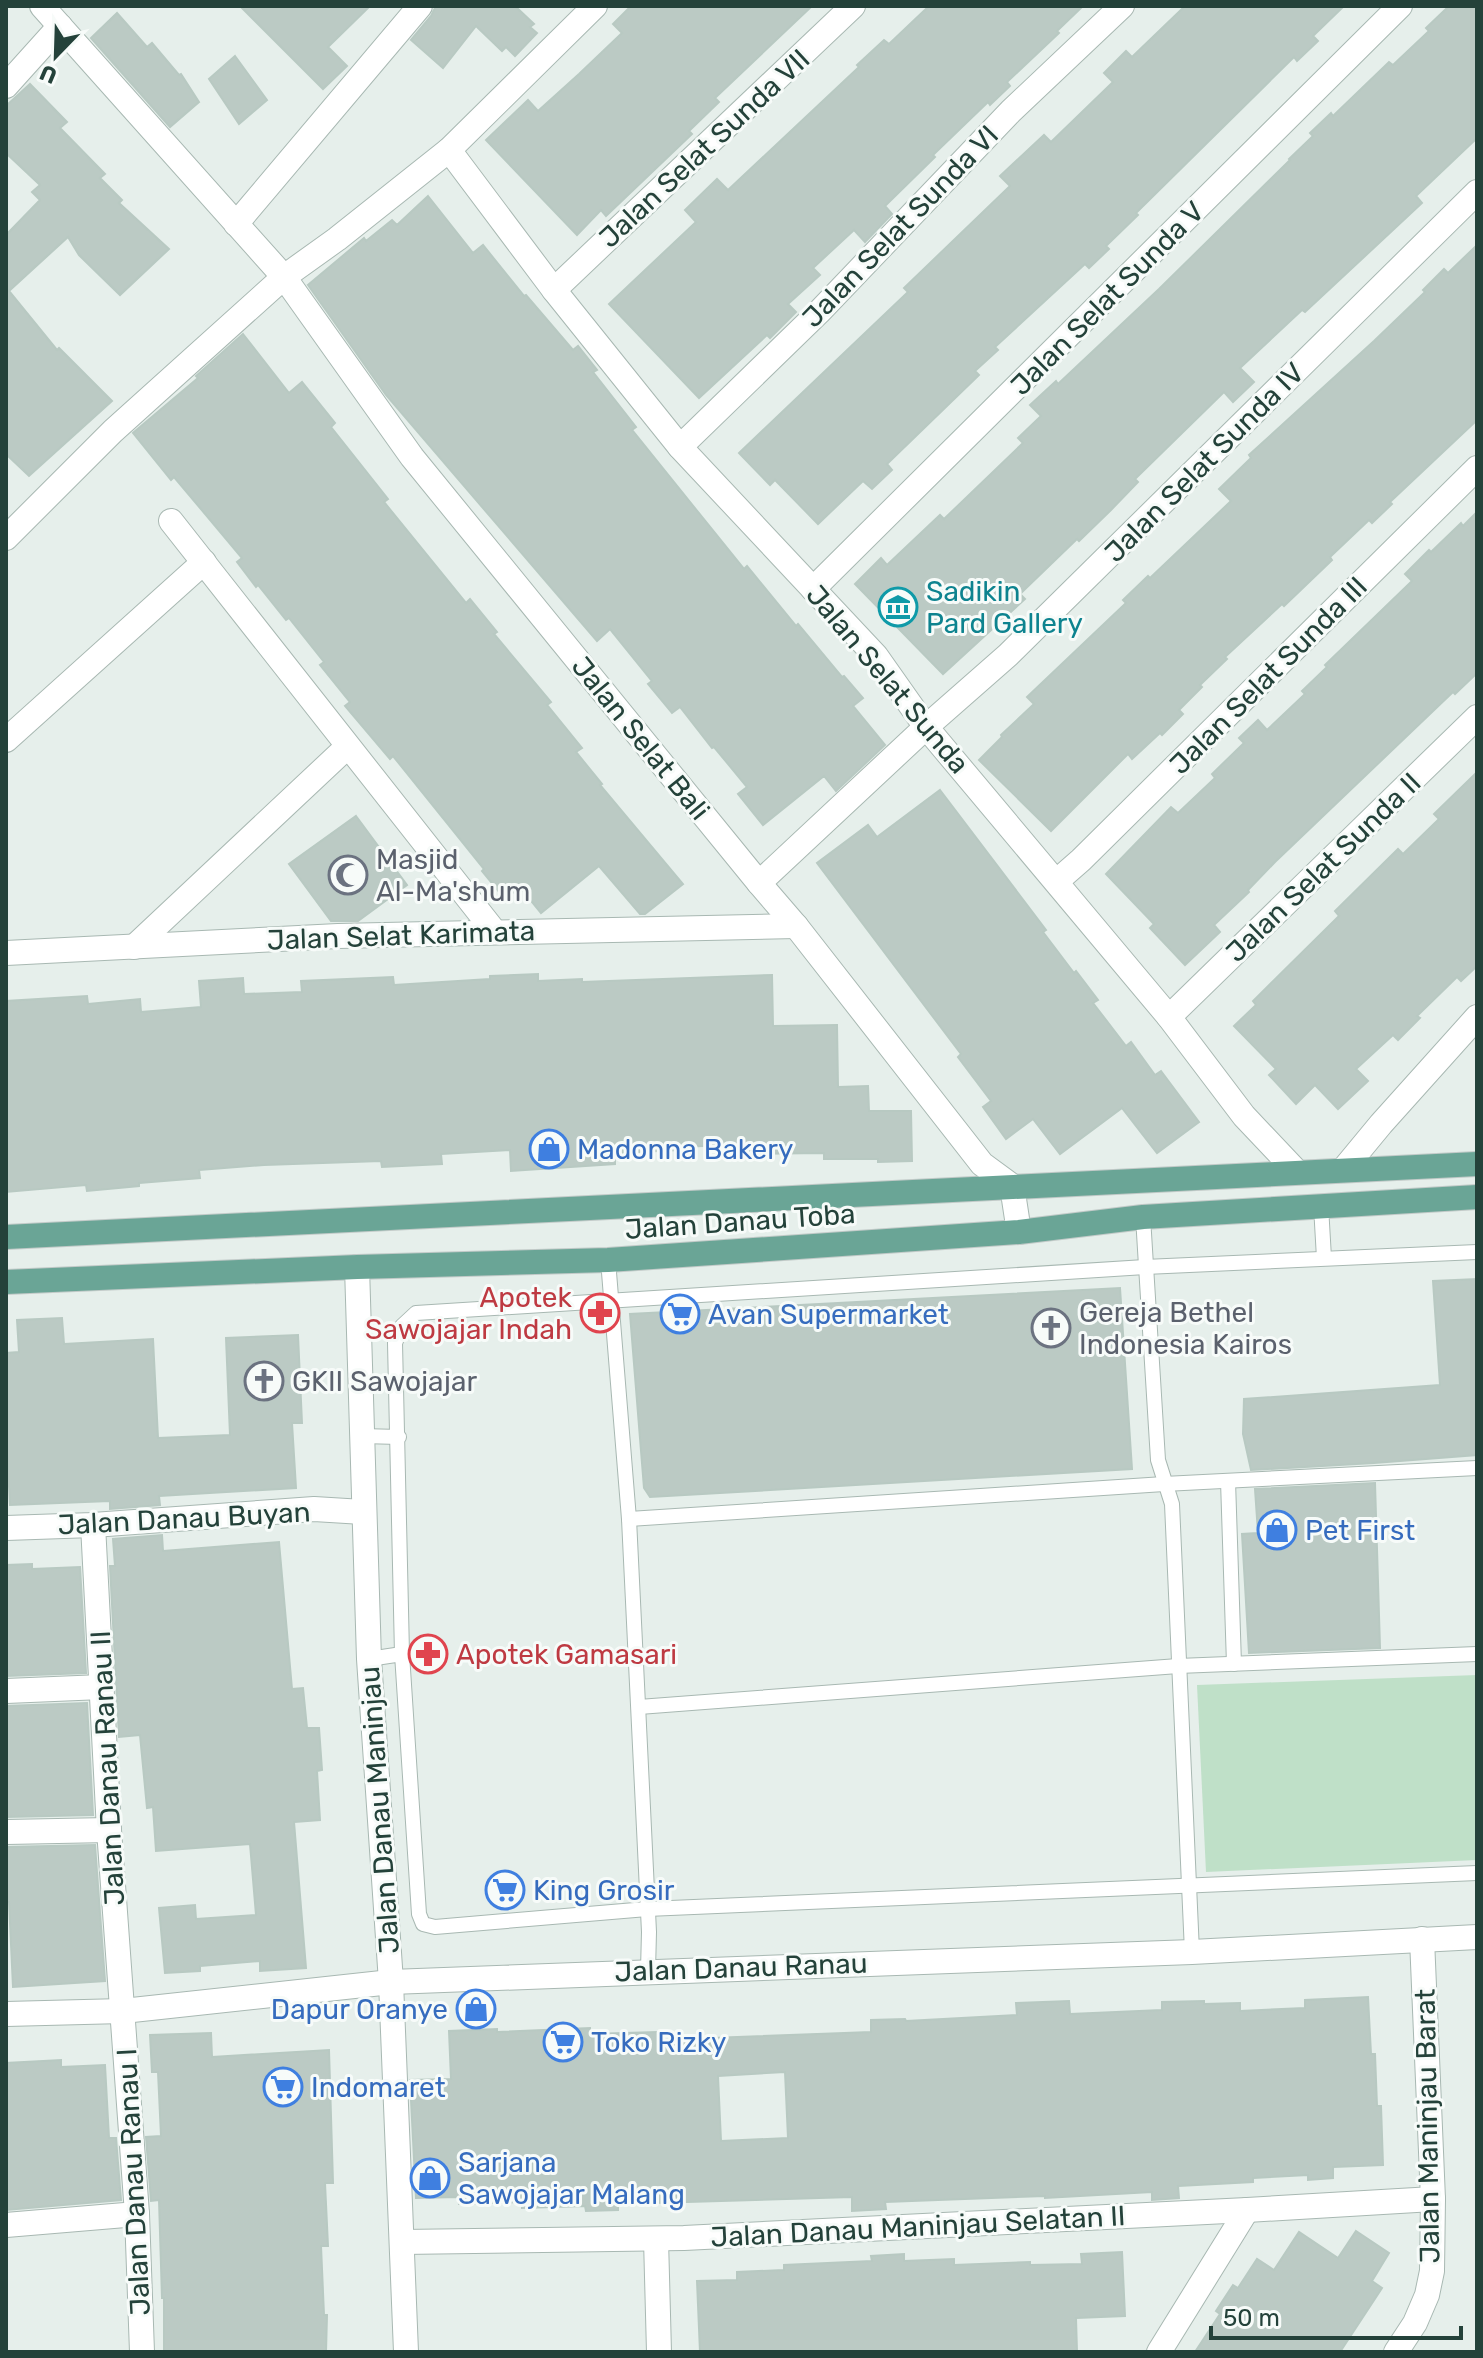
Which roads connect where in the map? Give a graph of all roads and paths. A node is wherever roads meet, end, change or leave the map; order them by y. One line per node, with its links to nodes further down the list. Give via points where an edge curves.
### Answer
1 (42, 6): 7 (street, Jalan Selat Bali)
2 (420, 6): 11 (street)
3 (595, 6): 9 (street)
4 (853, 6): 13 (street, Jalan Selat Sunda VII)
5 (1122, 6): 14 (street, Jalan Selat Sunda VI, via 1011,111 819,312)
6 (1400, 6): 19 (street, Jalan Selat Sunda V)
7 (60, 26): 8 (street); 11 (street, Jalan Selat Bali)
8 (6, 86)
9 (449, 150): 12 (street); 13 (street, Jalan Selat Sunda)
10 (1477, 192): 21 (street, Jalan Selat Sunda IV, via 1008,655)
11 (236, 224): 12 (street, Jalan Selat Bali)
12 (284, 277): 17 (street, via 113,431); 25 (street, Jalan Selat Bali, via 412,457)
13 (554, 290): 14 (street, Jalan Selat Sunda)
14 (680, 447): 19 (street, Jalan Selat Sunda)
15 (1477, 468): 24 (street, Jalan Selat Sunda III)
16 (171, 521): 18 (street)
17 (6, 538)
18 (204, 562): 22 (street); 23 (street)
19 (813, 589): 21 (street, Jalan Selat Sunda, via 876,656)
20 (1477, 717): 30 (street, Jalan Selat Sunda II)
21 (926, 727): 24 (street, Jalan Selat Sunda); 25 (street, Jalan Selat Sunda IV)
22 (6, 740)
23 (347, 747): 27 (street); 28 (street)
24 (1057, 881): 30 (street, Jalan Selat Sunda)
25 (759, 883): 26 (street, Jalan Selat Bali)
26 (796, 926): 27 (street, Jalan Selat Karimata); 35 (street, Jalan Selat Bali, via 982,1164)
27 (494, 931): 28 (street, Jalan Selat Karimata)
28 (134, 947): 29 (street, Jalan Selat Karimata)
29 (6, 953)
30 (1169, 1017): 34 (street, Jalan Selat Sunda, via 1244,1116)
31 (1477, 1017): 33 (street)
32 (1477, 1164): 33 (main road, Jalan Danau Toba)
33 (1343, 1170): 34 (main road, Jalan Danau Toba)
34 (1296, 1171): 35 (main road, Jalan Danau Toba)
35 (1012, 1186): 39 (street); 40 (main road, Jalan Danau Toba)
36 (1477, 1197): 37 (main road, Jalan Danau Toba)
37 (1321, 1206): 38 (main road, Jalan Danau Toba); 42 (lane)
38 (1143, 1217): 39 (main road, Jalan Danau Toba); 45 (lane)
39 (1019, 1232): 43 (main road, Jalan Danau Toba)
40 (6, 1237)
41 (1477, 1252): 42 (lane)
42 (1324, 1258): 45 (lane)
43 (608, 1260): 44 (main road, Jalan Danau Toba); 47 (lane)
44 (357, 1267): 46 (main road, Jalan Danau Toba); 48 (street, Jalan Danau Maninjau)
45 (1145, 1267): 47 (lane); 52 (lane)
46 (6, 1282)
47 (611, 1300): 49 (lane, via 416,1313 402,1326 395,1343); 54 (lane)
48 (362, 1436): 49 (lane); 53 (street, Jalan Danau Maninjau)
49 (399, 1437): 57 (lane)
50 (1477, 1468): 51 (lane)
51 (1228, 1481): 52 (lane); 60 (lane)
52 (1164, 1484): 54 (lane); 61 (lane, via 1172,1504)
53 (363, 1512): 55 (street, Jalan Danau Buyan, via 314,1509); 59 (street, Jalan Danau Maninjau)
54 (629, 1519): 64 (lane)
55 (93, 1525): 56 (street, Jalan Danau Buyan); 62 (street, Jalan Danau Ranau II)
56 (6, 1528)
57 (402, 1654): 59 (lane); 69 (lane, via 423,1924)
58 (1477, 1654): 60 (lane)
59 (369, 1659): 74 (street, Jalan Danau Maninjau)
60 (1234, 1664): 61 (lane)
61 (1178, 1666): 64 (lane); 68 (lane)
62 (102, 1687): 63 (street); 65 (street, Jalan Danau Ranau II)
63 (6, 1691)
64 (639, 1707): 69 (lane)
65 (109, 1830): 66 (street); 75 (street, Jalan Danau Ranau II)
66 (6, 1832)
67 (1477, 1873): 68 (lane)
68 (1189, 1886): 69 (lane); 72 (lane)
69 (647, 1909): 73 (lane)
70 (1477, 1937): 71 (street, Jalan Danau Ranau)
71 (1422, 1939): 72 (street, Jalan Danau Ranau); 77 (street, Jalan Maninjau Barat)
72 (1192, 1952): 73 (street, Jalan Danau Ranau)
73 (648, 1970): 74 (street, Jalan Danau Ranau)
74 (391, 1982): 75 (street, Jalan Danau Ranau); 82 (street, Jalan Danau Maninjau)
75 (123, 2011): 76 (street, Jalan Danau Ranau); 79 (street, Jalan Danau Ranau I)
76 (6, 2014)
77 (1433, 2199): 78 (street, Jalan Danau Maninjau Selatan II); 87 (street, Jalan Maninjau Barat, via 1427,2295)
78 (1247, 2210): 81 (street, Jalan Danau Maninjau Selatan II); 86 (street)
79 (137, 2214): 80 (street); 83 (street, Jalan Danau Ranau I)
80 (6, 2225)
81 (656, 2239): 82 (street, Jalan Danau Maninjau Selatan II); 85 (street)
82 (402, 2242): 84 (street, Jalan Danau Maninjau)
83 (142, 2352)
84 (406, 2352)
85 (659, 2352)
86 (1159, 2352)
87 (1396, 2352)

